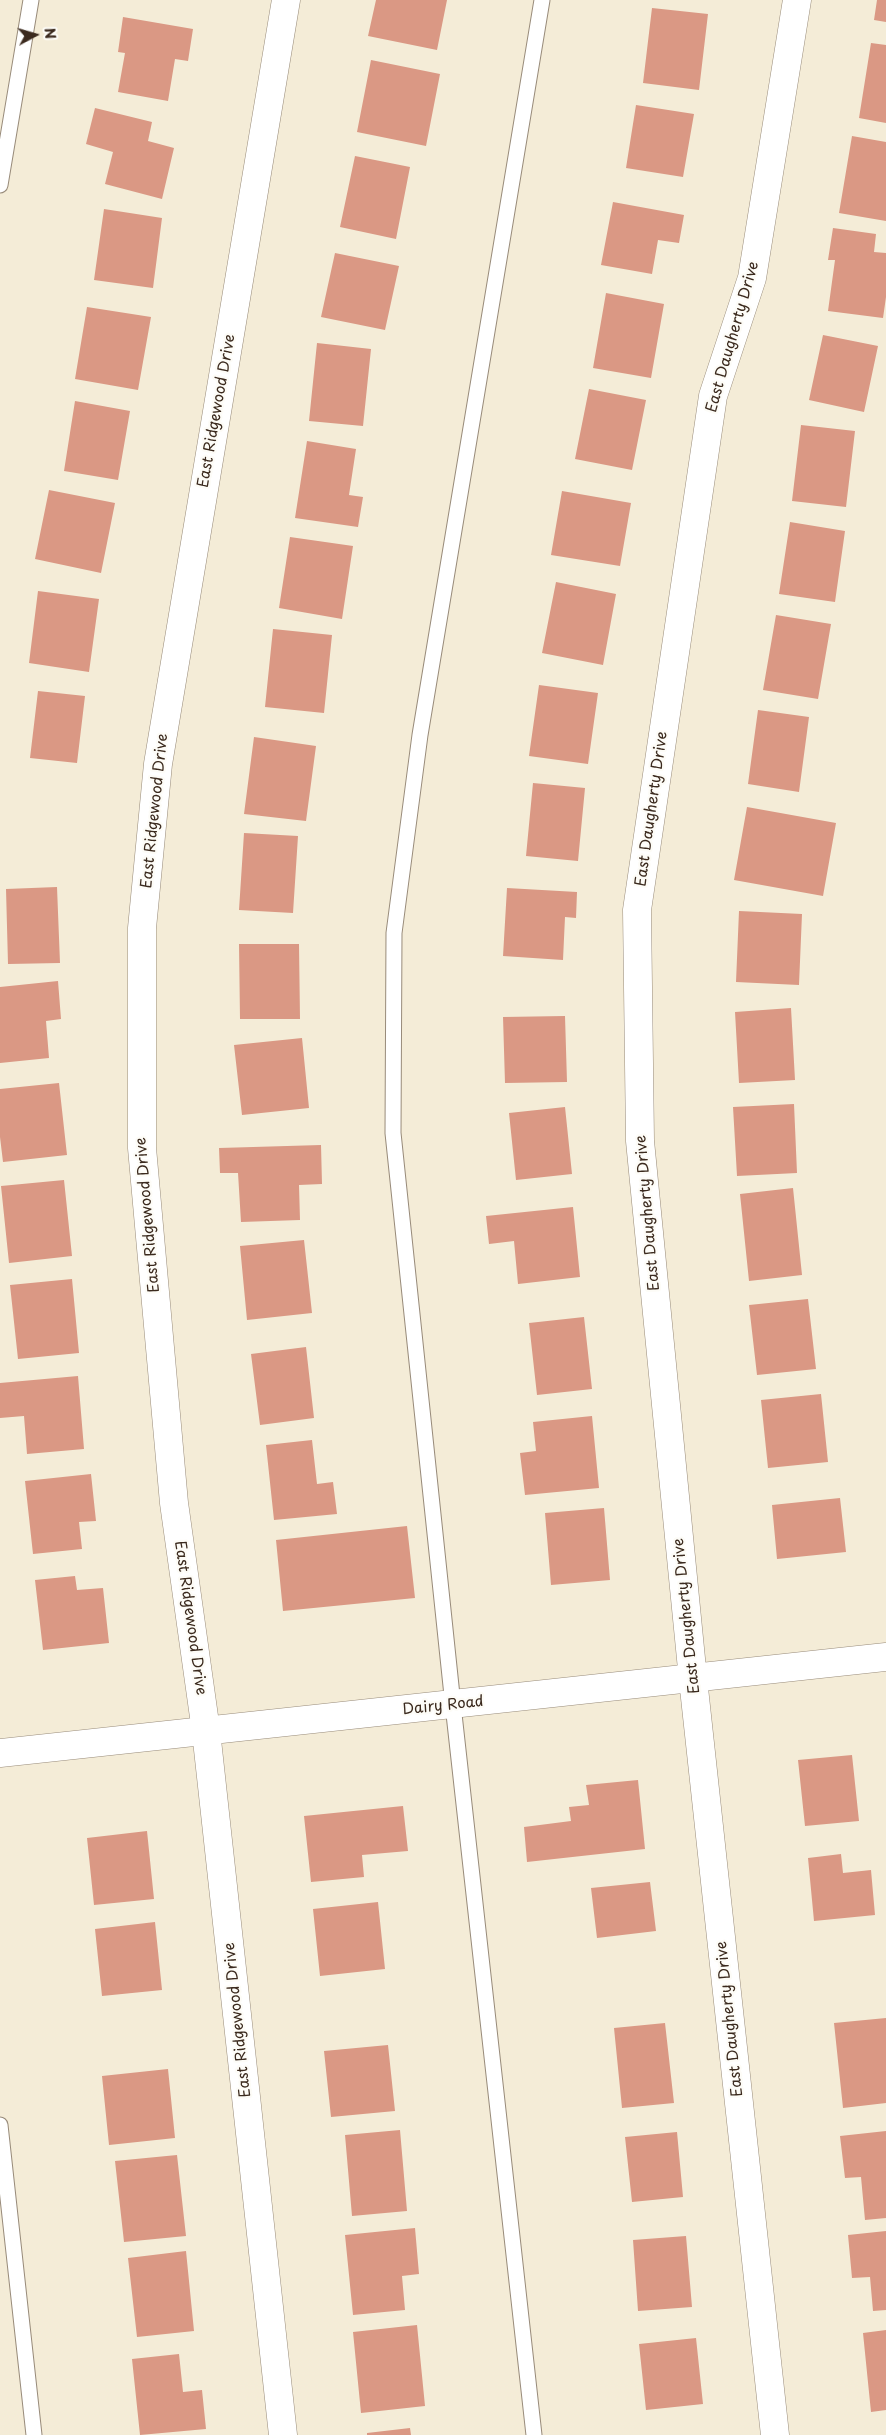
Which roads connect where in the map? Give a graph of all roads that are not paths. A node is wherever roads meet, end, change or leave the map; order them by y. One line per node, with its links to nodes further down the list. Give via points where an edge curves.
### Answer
1 (31, 0): 5 (lane)
2 (286, 0): 9 (street, East Ridgewood Drive, via 158,764 142,928 142,1148 174,1503)
3 (542, 0): 8 (lane, via 420,735 394,933 393,1133)
4 (797, 0): 7 (street, East Daugherty Drive, via 752,278 714,396 637,910 640,1140)
5 (0, 185)
6 (886, 1657): 7 (street, Dairy Road)
7 (693, 1679): 8 (street, Dairy Road); 15 (street, East Daugherty Drive)
8 (453, 1704): 9 (street, Dairy Road); 14 (lane)
9 (206, 1731): 10 (street, Dairy Road); 13 (street, East Ridgewood Drive)
10 (0, 1753)
11 (0, 2125): 12 (lane)
12 (34, 2435)
13 (283, 2435)
14 (534, 2435)
15 (775, 2435)

